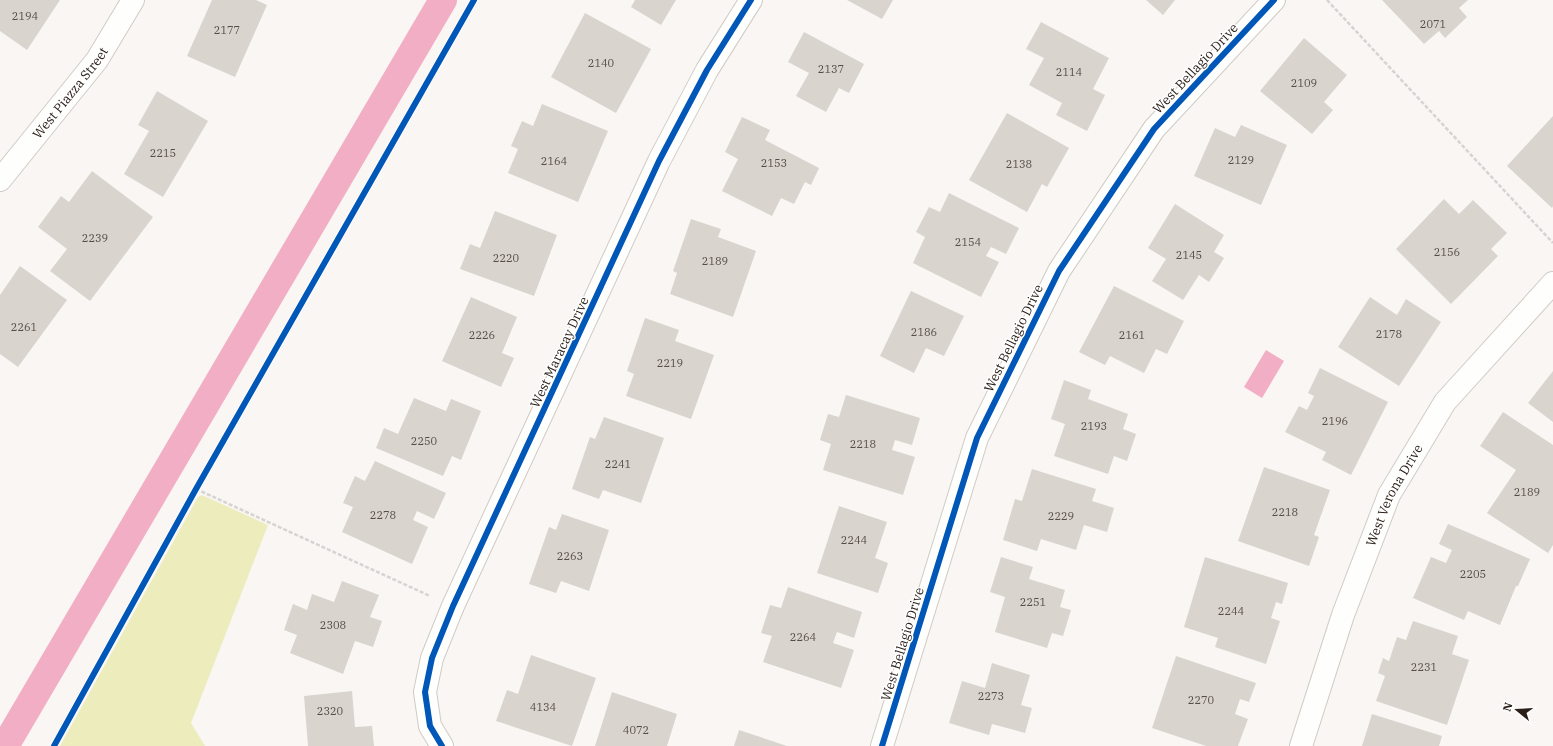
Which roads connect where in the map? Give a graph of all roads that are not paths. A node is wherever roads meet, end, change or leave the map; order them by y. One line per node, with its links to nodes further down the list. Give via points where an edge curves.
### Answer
1 (133, 0): 4 (street, West Piazza Street, via 97,60)
2 (751, 0): 6 (street, West Maracay Drive, via 707,70 659,161 432,658 426,692 430,726)
3 (1274, 0): 7 (street, West Bellagio Drive, via 1154,129 1059,271 977,438)
4 (0, 180)
5 (1553, 283): 8 (street, West Verona Drive, via 1445,402 1389,495 1343,615)
6 (442, 746)
7 (882, 746)
8 (1302, 746)

